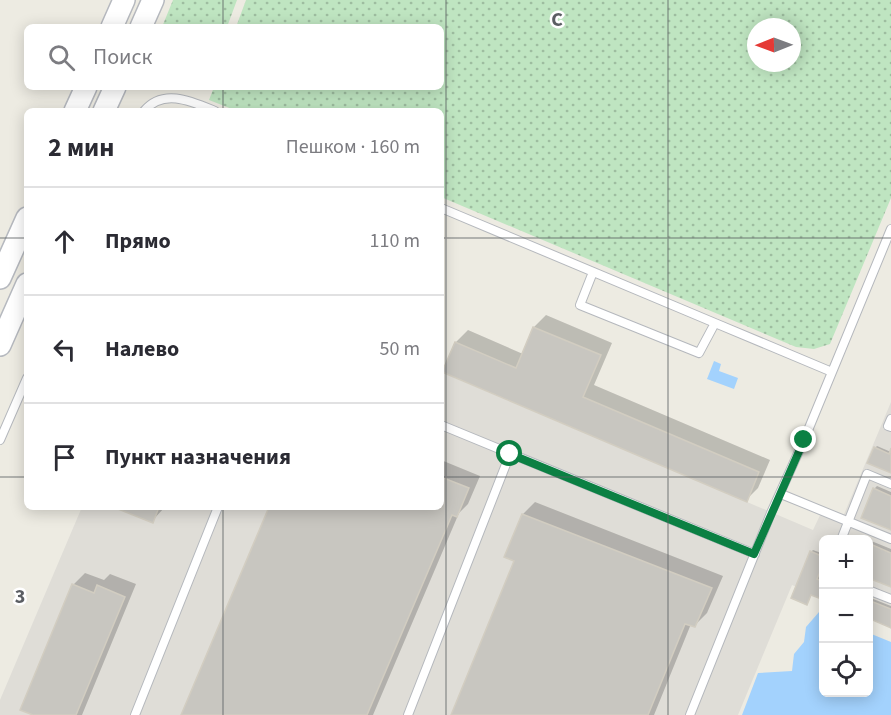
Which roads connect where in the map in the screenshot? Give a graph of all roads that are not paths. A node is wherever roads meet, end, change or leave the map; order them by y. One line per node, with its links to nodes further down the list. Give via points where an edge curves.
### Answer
1 (124, 0): 3 (main road)
2 (153, 0): 4 (main road)
3 (113, 24)
4 (142, 24)
5 (85, 90): 7 (main road)
6 (114, 90): 8 (main road)
7 (76, 108)
8 (105, 108)
9 (147, 108): 10 (lane, via 160,98 171,98)
10 (208, 108)
11 (444, 209): 14 (lane)
12 (24, 225): 15 (main road)
13 (891, 230): 19 (lane)
14 (593, 272): 17 (lane); 17 (lane, via 580,305 699,353)
15 (0, 278)
16 (24, 291): 18 (main road)
17 (715, 323): 19 (lane)
18 (0, 345)
19 (832, 372): 27 (lane)
20 (24, 385): 24 (lane)
21 (891, 419): 23 (lane)
22 (444, 426): 25 (lane)
23 (891, 428)
24 (0, 440)
25 (510, 454): 32 (lane); 36 (lane)
26 (891, 484): 29 (lane, via 867,474)
27 (781, 494): 29 (lane); 32 (lane)
28 (217, 510): 35 (lane)
29 (848, 521): 30 (lane); 31 (lane)
30 (843, 535)
31 (891, 539)
32 (754, 554): 37 (lane)
33 (873, 592): 34 (lane)
34 (891, 599)
35 (135, 715)
36 (408, 715)
37 (690, 715)

